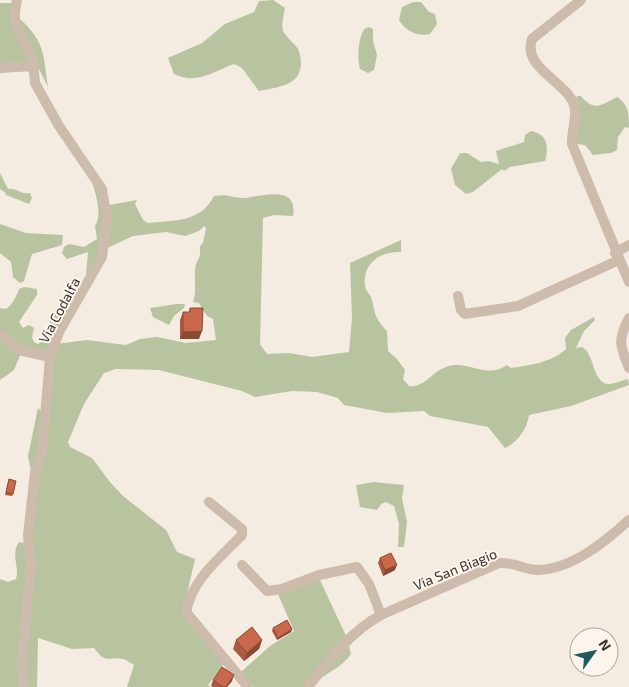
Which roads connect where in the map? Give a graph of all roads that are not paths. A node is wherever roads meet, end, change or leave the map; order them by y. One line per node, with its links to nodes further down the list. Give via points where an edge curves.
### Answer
1 (17, 0): 3 (street, Via Codalfa, via 16,26)
2 (581, 0): 6 (street, via 532,39 529,48 533,61 556,81 574,107 572,144)
3 (34, 66): 4 (street); 11 (street, Via Codalfa, via 35,82 44,101 102,189 107,218 102,257 59,332)
4 (0, 68)
5 (629, 245): 6 (street)
6 (617, 256): 7 (street); 8 (street, via 518,306 465,314)
7 (629, 282)
8 (458, 296)
9 (629, 318): 12 (street, via 619,343)
10 (0, 334): 11 (street, via 19,350)
11 (50, 357): 17 (street, Via Codalfa, via 42,453 35,472 28,535 30,566 22,659)
12 (629, 368)
13 (209, 502): 18 (street, via 242,529 242,535 192,590 186,612)
14 (629, 520): 16 (street, Via San Biagio, via 599,547 565,564 538,570 511,562 500,563)
15 (242, 565): 16 (street, via 268,592 357,566 369,584)
16 (381, 614): 19 (street, Via San Biagio, via 342,645)
17 (23, 687)
18 (248, 687)
19 (308, 687)

